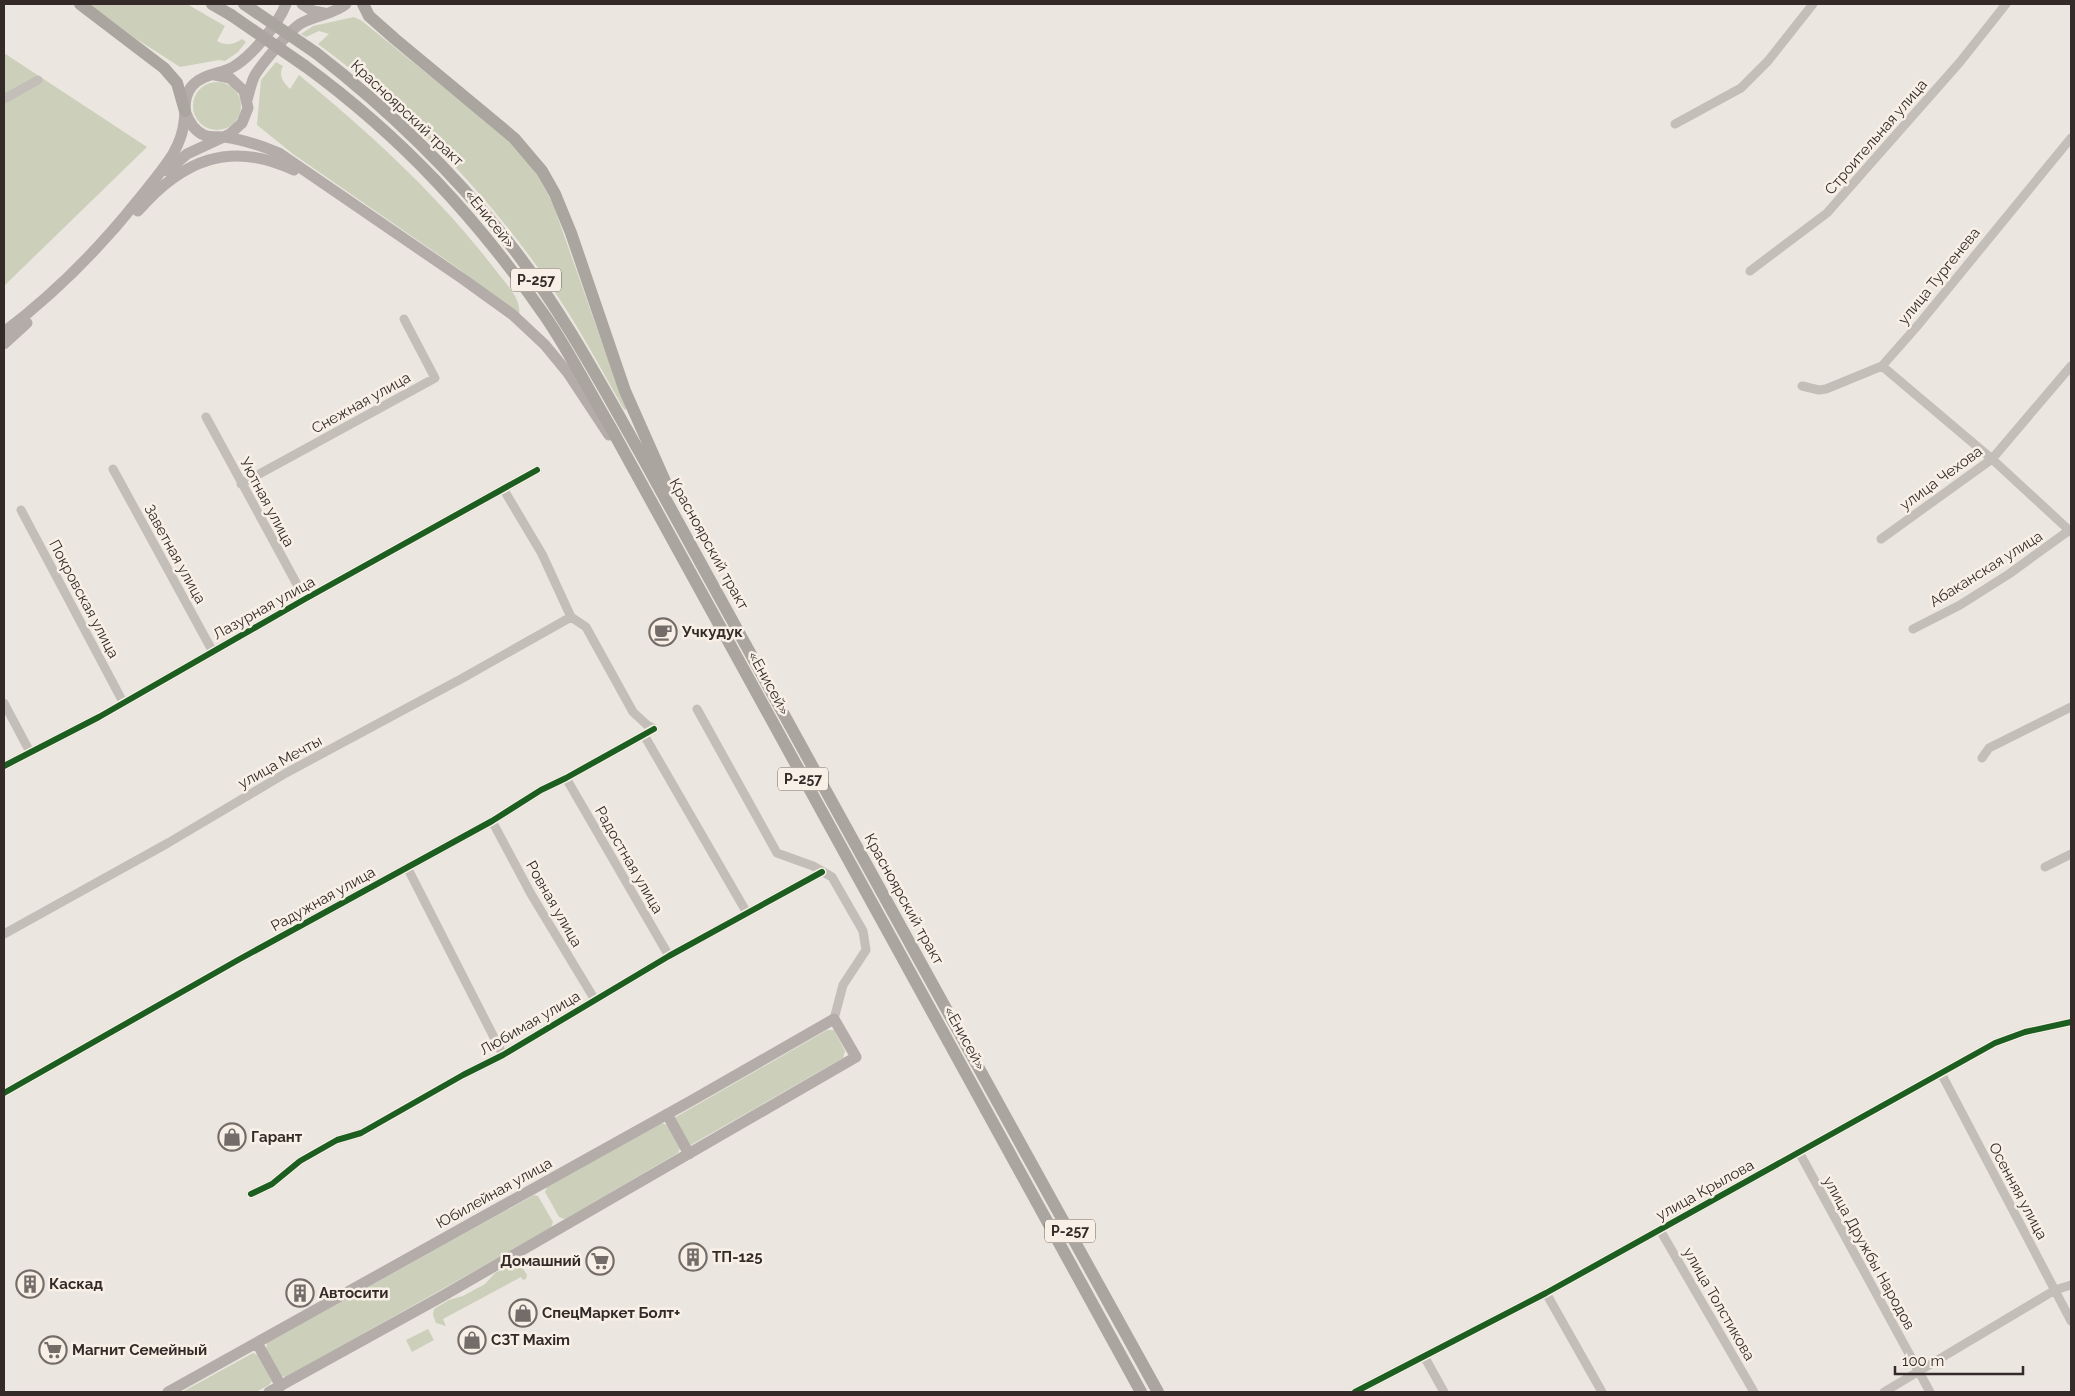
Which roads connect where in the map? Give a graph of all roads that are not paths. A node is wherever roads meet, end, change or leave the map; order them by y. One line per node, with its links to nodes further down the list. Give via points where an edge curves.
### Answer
1 (80, 4): 15 (highway, via 164,68 176,83)
2 (212, 4): 32 (highway, «Енисей» / Р-257, bridge, via 346,96 399,143 454,200 494,247 546,318)
3 (244, 4): 38 (highway, Красноярский тракт / Р-257, bridge, via 351,80 411,135 510,244 594,371)
4 (286, 4): 11 (main road, via 251,53 232,68)
5 (302, 4): 10 (main road)
6 (346, 4): 10 (main road)
7 (363, 4): 38 (highway, via 369,16 514,138 542,171 570,233 625,391)
8 (1813, 4): 16 (street, via 1768,61 1741,88)
9 (2006, 4): 21 (street, Строительная улица, via 1960,62 1827,213)
10 (324, 13): 14 (main road, via 298,25 268,58 254,78)
11 (212, 75): 14 (main road, via 230,78 244,91); 15 (main road, via 191,88)
12 (38, 80): 13 (street)
13 (4, 99)
14 (247, 100): 17 (main road, via 248,108 242,123 237,130)
15 (185, 111): 17 (main road, via 189,121 203,135); 23 (main road, via 181,136 173,154 111,234 64,282)
16 (1675, 124)
17 (223, 137): 19 (main road, via 262,146); 20 (main road, via 172,165)
18 (2071, 138): 25 (street, улица Тургенева)
19 (328, 186): 20 (main road, via 275,161 228,156 185,170); 32 (main road, via 513,315 545,345 568,373)
20 (145, 204): 24 (main road, via 95,262)
21 (1750, 271)
22 (404, 319): 33 (street, Снежная улица, via 435,378)
23 (4, 332)
24 (4, 344)
25 (1882, 366): 27 (street, улица Тургенева, via 1826,389); 29 (street)
26 (2071, 366): 29 (street, улица Чехова)
27 (1802, 386)
28 (206, 417): 33 (street, Уютная улица)
29 (1992, 459): 36 (street); 37 (street, улица Чехова)
30 (113, 469): 42 (street, Заветная улица)
31 (537, 470): 34 (street, Лазурная улица)
32 (640, 481): 81 (highway, «Енисей» / Р-257)
33 (241, 484): 39 (street, Уютная улица)
34 (504, 490): 39 (street, Лазурная улица); 40 (street, via 542,554)
35 (21, 510): 43 (street, Покровская улица)
36 (2071, 531): 41 (street, Абаканская улица, via 1968,600)
37 (1881, 539)
38 (697, 554): 82 (highway, Красноярский тракт / Р-257)
39 (305, 599): 42 (street, Лазурная улица)
40 (572, 617): 47 (street, Радужная улица, via 586,627 633,712 654,729); 58 (street, улица Мечты, via 286,773)
41 (1913, 628)
42 (213, 652): 43 (street, Лазурная улица)
43 (124, 702): 48 (street, Лазурная улица)
44 (4, 703): 48 (street)
45 (2071, 707): 49 (street, via 1989,748)
46 (697, 709): 56 (street, via 777,853)
47 (644, 736): 51 (street, Радужная улица); 57 (street)
48 (30, 752): 50 (street, Лазурная улица)
49 (1982, 758)
50 (4, 766)
51 (566, 778): 52 (street, Радужная улица, via 540,790); 59 (street, Радостная улица)
52 (492, 821): 55 (street, Радужная улица); 60 (street, Ровная улица)
53 (2071, 854): 54 (street)
54 (2045, 866)
55 (408, 867): 63 (street); 65 (street, Радужная улица)
56 (822, 872): 57 (street, Любимая улица); 61 (street, via 832,877 847,901 863,931 866,950 843,984)
57 (747, 912): 59 (street, Любимая улица)
58 (4, 934)
59 (668, 956): 60 (street, Любимая улица)
60 (594, 1000): 63 (street, Любимая улица)
61 (834, 1019): 66 (main road, Юбилейная улица); 68 (main road, via 856,1057)
62 (2071, 1022): 64 (street, улица Крылова, via 2025,1032 1995,1044)
63 (503, 1055): 69 (street, Любимая улица, via 361,1132 330,1144 300,1161 272,1184)
64 (1941, 1074): 67 (street, улица Крылова); 72 (street, Осенняя улица)
65 (4, 1094)
66 (667, 1114): 68 (main road); 75 (main road, Юбилейная улица)
67 (1799, 1152): 70 (street, улица Крылова); 77 (street, улица Дружбы Народов)
68 (689, 1154): 78 (main road, via 448,1294)
69 (251, 1194)
70 (1660, 1230): 73 (street, улица Крылова); 86 (street, улица Толстикова)
71 (2071, 1285): 72 (street)
72 (2055, 1290): 74 (street, Осенняя улица); 77 (street)
73 (1546, 1293): 76 (street, улица Крылова); 85 (street)
74 (2071, 1321)
75 (257, 1343): 78 (main road); 79 (main road, Юбилейная улица)
76 (1424, 1356): 83 (street, улица Крылова); 84 (street)
77 (1918, 1371): 87 (street); 88 (street, улица Дружбы Народов)
78 (280, 1386): 80 (main road)
79 (168, 1392)
80 (269, 1392)
81 (1141, 1392)
82 (1158, 1392)
83 (1356, 1392)
84 (1444, 1392)
85 (1602, 1392)
86 (1754, 1392)
87 (1884, 1392)
88 (1930, 1392)

